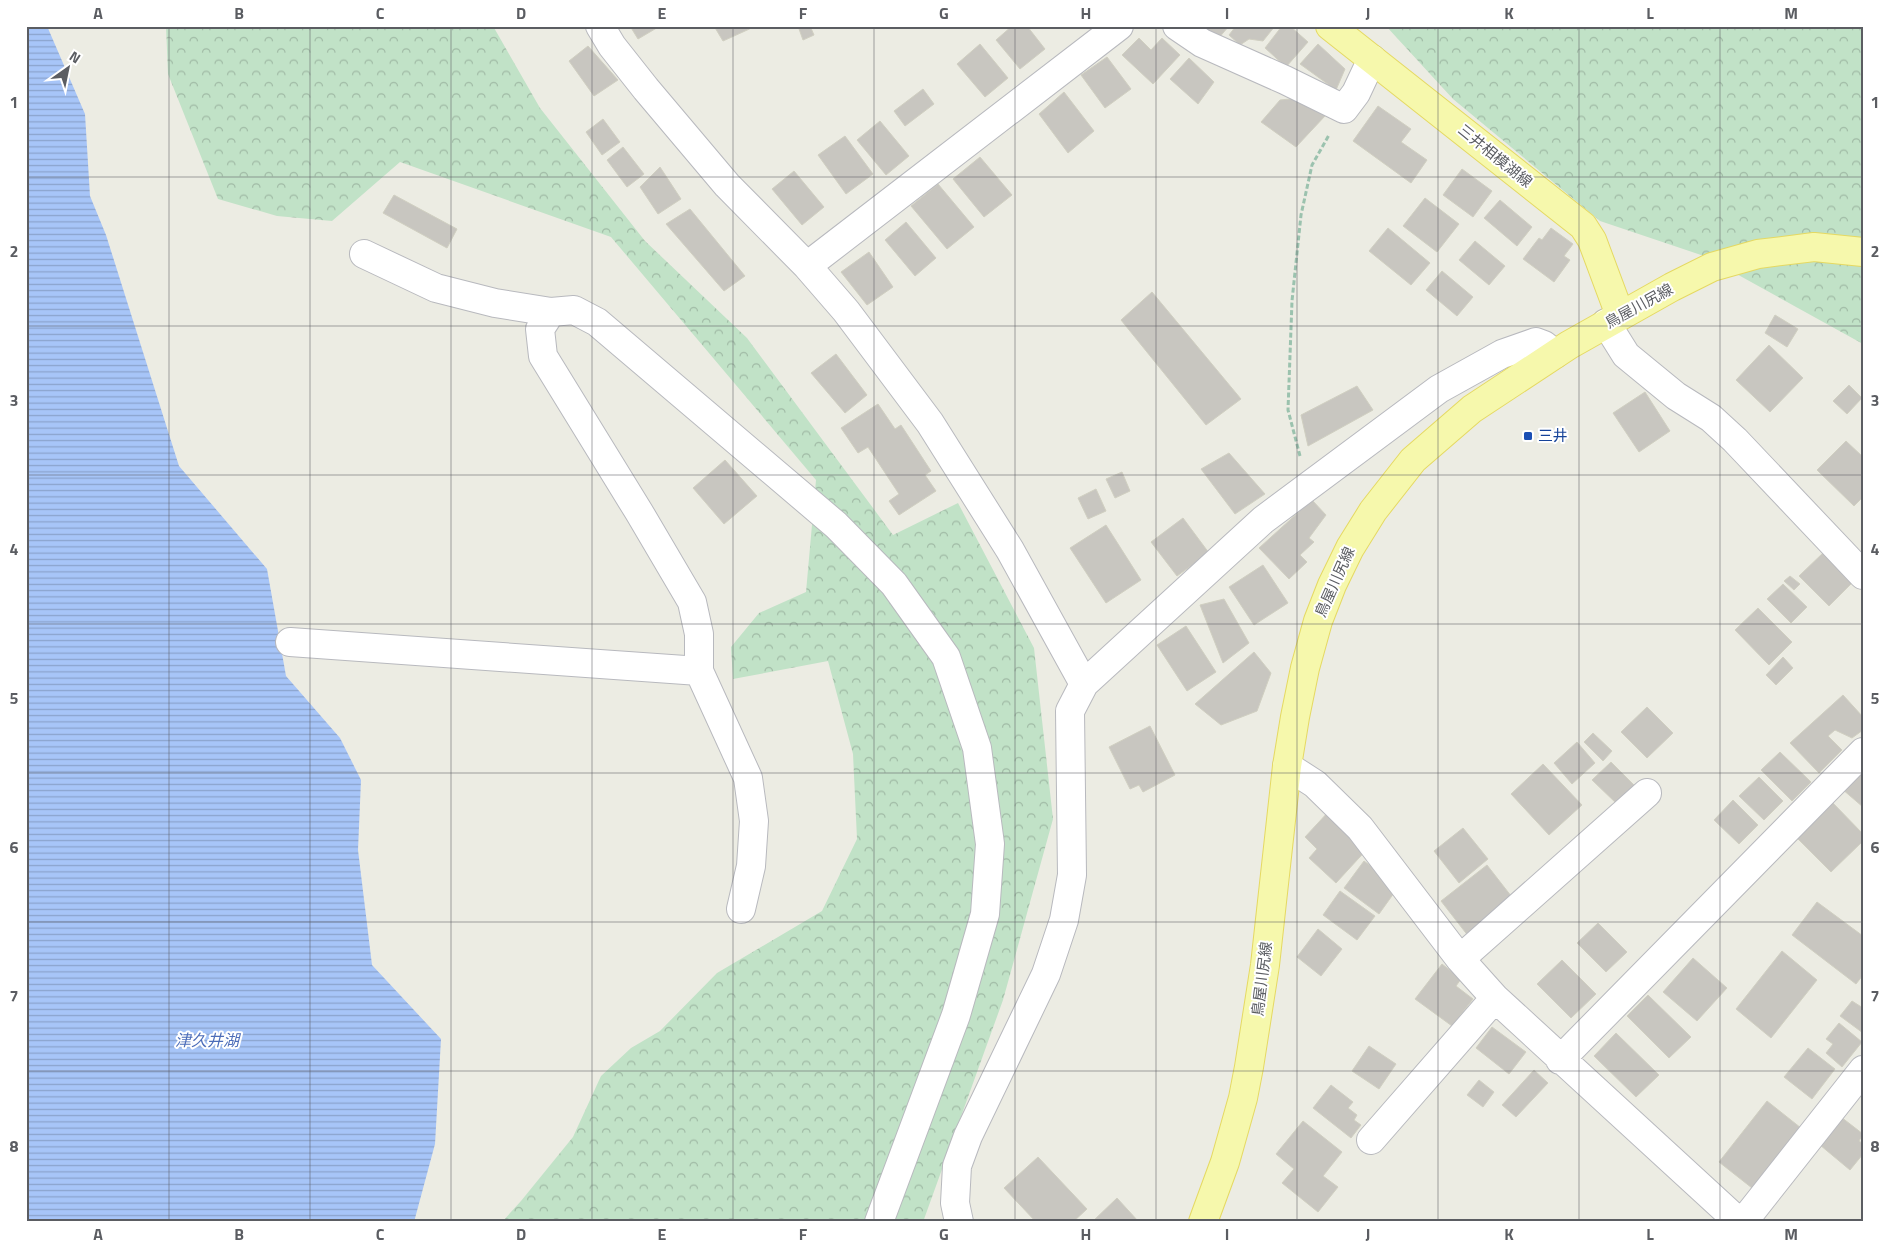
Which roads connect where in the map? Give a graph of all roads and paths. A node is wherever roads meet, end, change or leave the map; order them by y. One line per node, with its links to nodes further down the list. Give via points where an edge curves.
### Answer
1 (600, 26): 9 (street, via 640,82 727,185)
2 (1119, 26): 9 (street)
3 (1176, 26): 6 (street, via 1202,43)
4 (1330, 26): 5 (main road, 三井相模湖線)
5 (1372, 58): 6 (street, via 1356,93); 11 (main road, 三井相模湖線, via 1583,226 1592,240)
6 (1344, 109): 13 (path, via 1312,165 1301,215 1292,301 1288,410)
7 (1863, 252): 11 (main road, 鳥屋川尻線, via 1814,247 1742,258 1699,273)
8 (364, 254): 10 (street, via 436,288 495,303)
9 (807, 266): 17 (street, via 846,311 930,423 1010,550)
10 (551, 312): 16 (street, via 540,329 543,356 692,602 699,634); 27 (street, via 574,310 596,322 836,525 894,584 946,657 977,748 990,844 985,914 956,1015)
11 (1613, 319): 12 (main road, 鳥屋川尻線); 14 (street, via 1626,355 1676,396 1711,418 1735,440)
12 (1555, 354): 13 (street, via 1536,342 1493,358 1439,389); 19 (main road, 鳥屋川尻線, via 1472,409 1431,444 1413,460 1369,518 1336,576 1318,621 1300,692)
13 (1308, 486): 17 (street, via 1263,520)
14 (1863, 575)
15 (290, 642): 16 (street)
16 (699, 671): 21 (street, via 748,778 754,821 751,866)
17 (1084, 684): 28 (street, via 1070,711 1072,875 1064,920 1046,974 968,1136 957,1166 954,1203)
18 (1863, 752): 24 (street)
19 (1288, 766): 22 (street, via 1315,784 1360,828); 29 (main road, 鳥屋川尻線, via 1249,1067 1225,1162)
20 (1647, 794): 22 (street)
21 (741, 909)
22 (1460, 960): 23 (street)
23 (1495, 998): 24 (street); 26 (street)
24 (1560, 1060): 30 (street)
25 (1863, 1070): 30 (street)
26 (1371, 1140)
27 (879, 1222)
28 (958, 1222)
29 (1203, 1222)
30 (1741, 1222)

